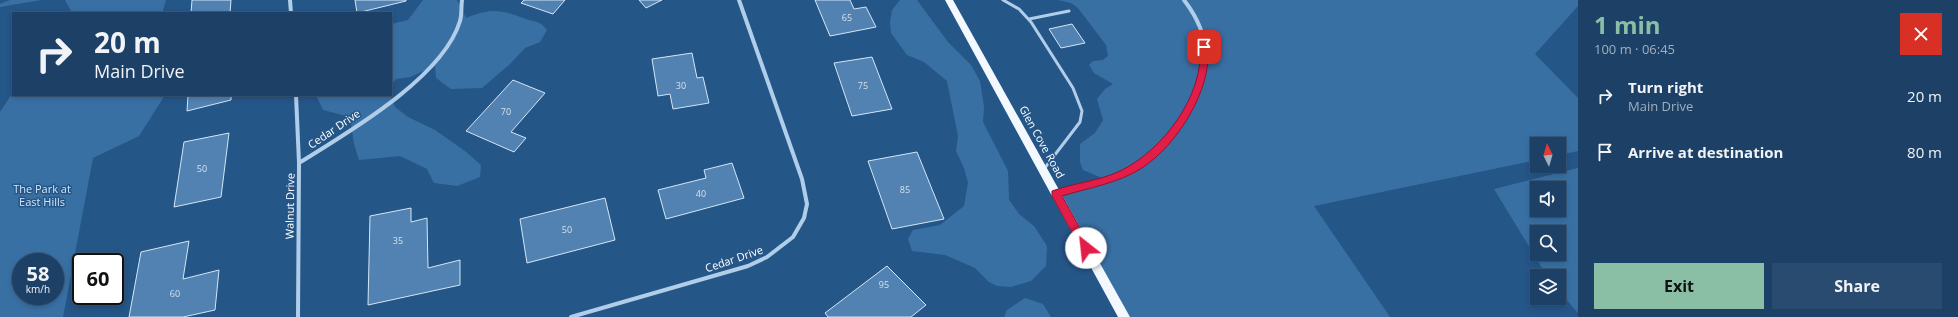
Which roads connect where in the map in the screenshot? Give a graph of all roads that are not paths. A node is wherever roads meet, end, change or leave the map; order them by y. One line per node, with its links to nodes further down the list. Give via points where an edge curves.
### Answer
1 (290, 0): 8 (street)
2 (462, 0): 11 (street, Cedar Drive, via 460,22 454,37 414,83 381,109)
3 (739, 0): 15 (street, Cedar Drive, via 802,179 807,206 801,228 779,250 748,266)
4 (949, 0): 12 (main road, Glen Cove Road)
5 (1003, 0): 9 (lane, via 1019,9)
6 (1184, 0): 13 (street, via 1192,9 1203,35 1205,60 1196,95 1169,138 1139,165 1121,175)
7 (1068, 11): 9 (lane)
8 (291, 12)
9 (1029, 19): 12 (lane, via 1073,88 1082,111 1080,122)
10 (296, 96): 11 (street, Walnut Drive)
11 (300, 163): 14 (street, Walnut Drive)
12 (1043, 170): 13 (main road, Glen Cove Road)
13 (1056, 194): 16 (main road, Glen Cove Road)
14 (298, 317)
15 (571, 317)
16 (1124, 317)

